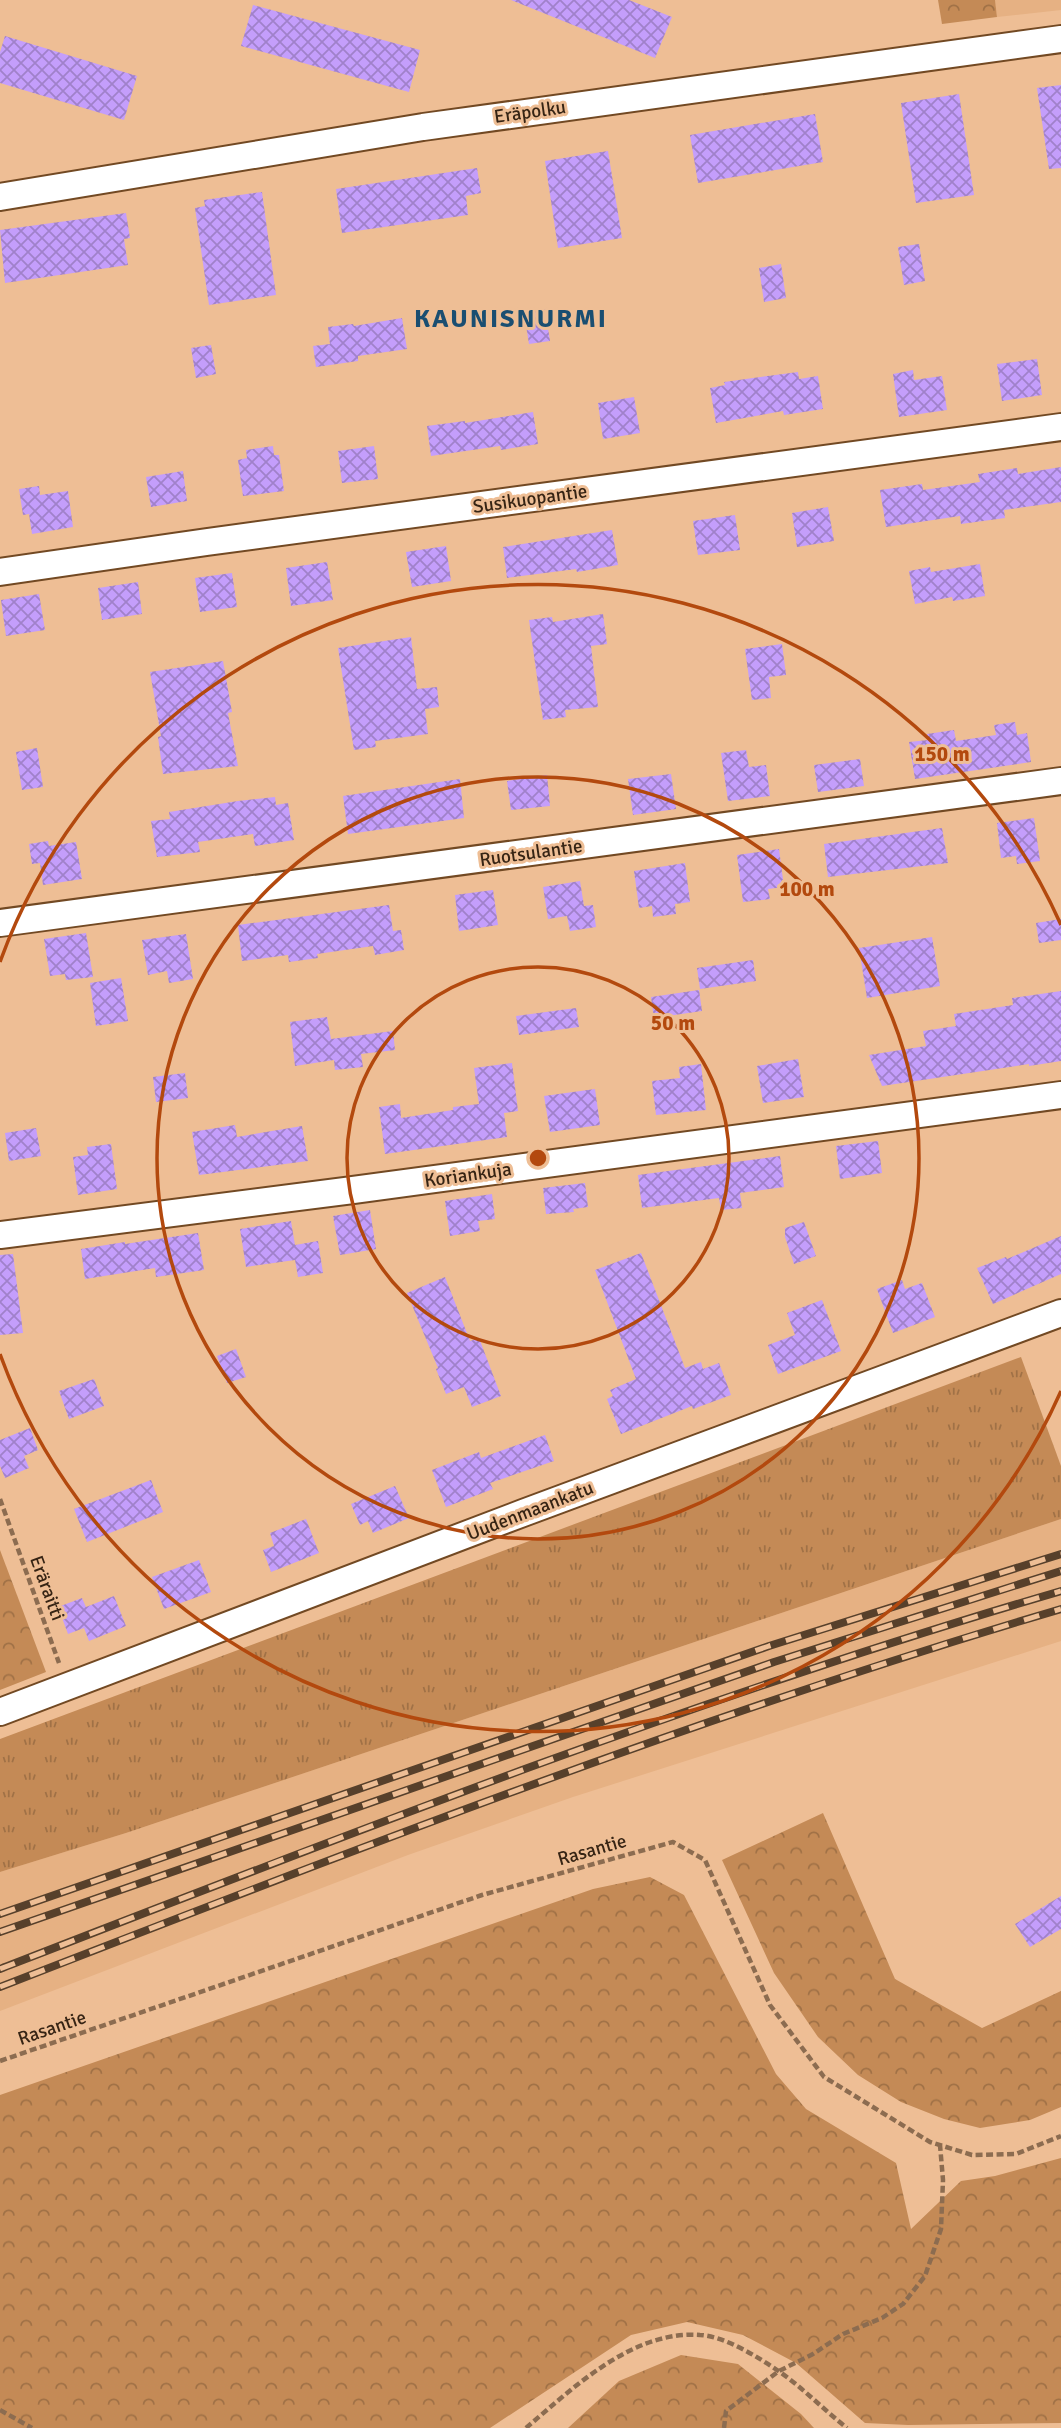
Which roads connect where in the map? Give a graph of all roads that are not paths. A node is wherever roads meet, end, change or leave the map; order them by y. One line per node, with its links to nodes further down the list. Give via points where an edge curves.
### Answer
1 (1061, 39): 2 (street, Eräpolku, via 423,127)
2 (0, 197)
3 (1061, 427): 4 (street, Susikuopantie)
4 (0, 572)
5 (1061, 781): 6 (street, Ruotsulantie)
6 (0, 923)
7 (1061, 1096): 8 (street, Koriankuja)
8 (0, 1235)
9 (1061, 1313): 10 (street, Uudenmaankatu)
10 (0, 1712)

